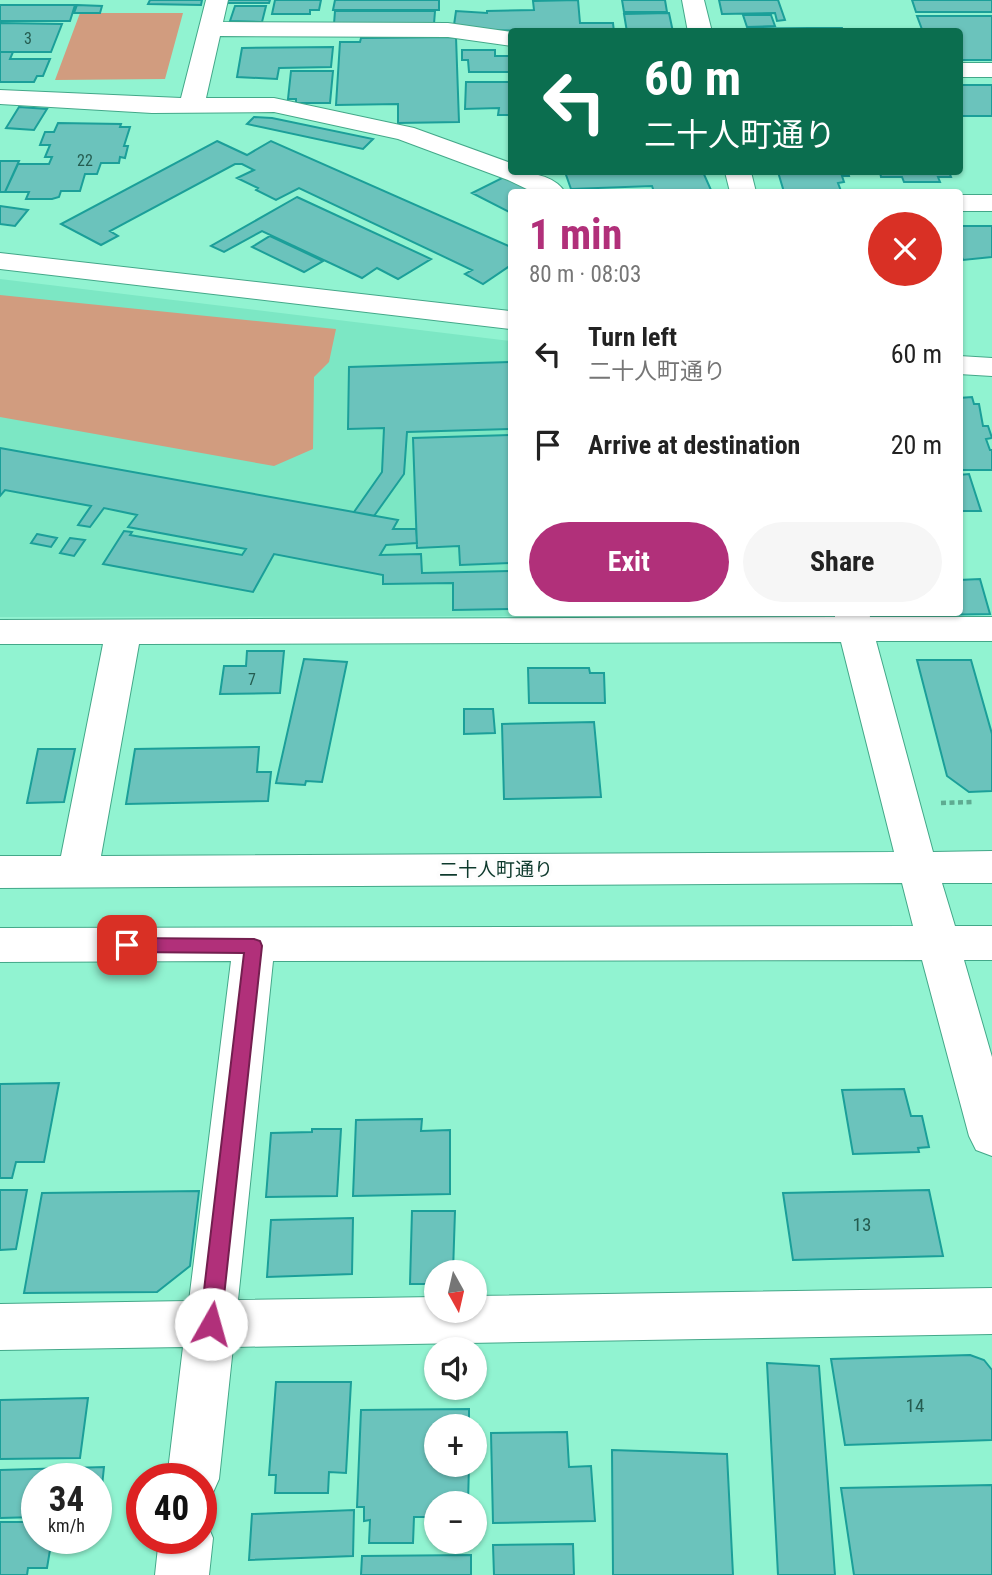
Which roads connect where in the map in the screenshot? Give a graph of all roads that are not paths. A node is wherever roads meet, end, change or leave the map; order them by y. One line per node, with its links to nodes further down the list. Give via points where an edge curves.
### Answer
1 (217, 0): 4 (street)
2 (693, 0): 3 (street)
3 (699, 28)
4 (210, 29): 5 (street, via 448,30); 9 (street)
5 (508, 39)
6 (963, 70): 7 (street)
7 (992, 70)
8 (0, 97): 9 (street)
9 (191, 107): 10 (street, via 274,105 374,124)
10 (508, 171)
11 (519, 175): 12 (street)
12 (546, 189)
13 (963, 203): 14 (street)
14 (992, 203)
15 (0, 261): 16 (street)
16 (508, 320)
17 (963, 365): 18 (street)
18 (992, 367)
19 (854, 621): 20 (street); 22 (street); 23 (street)
20 (992, 629)
21 (0, 632): 22 (street)
22 (123, 632): 25 (street)
23 (917, 867): 24 (street, 二十人町通り); 25 (street, 二十人町通り); 27 (street)
24 (992, 867)
25 (78, 871): 26 (street, 二十人町通り)
26 (0, 872)
27 (939, 943): 28 (street); 30 (street); 31 (street)
28 (992, 943)
29 (0, 945): 30 (street)
30 (254, 946): 33 (street)
31 (992, 1136)
32 (992, 1311): 33 (street)
33 (211, 1324): 34 (street); 35 (street)
34 (0, 1327)
35 (195, 1463)
36 (184, 1554): 37 (street)
37 (182, 1575)

